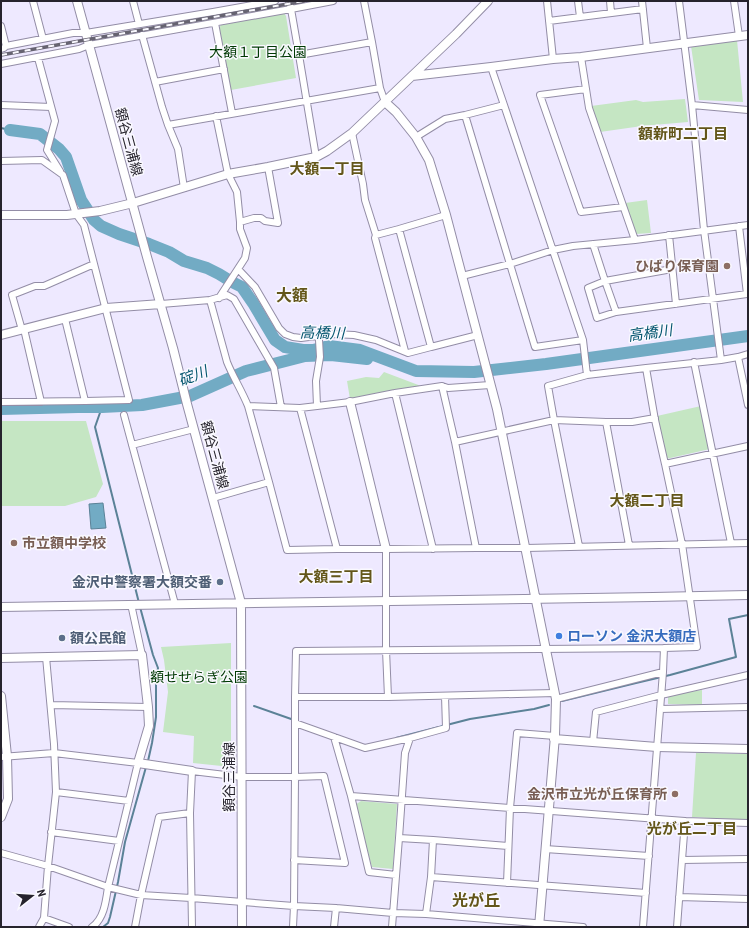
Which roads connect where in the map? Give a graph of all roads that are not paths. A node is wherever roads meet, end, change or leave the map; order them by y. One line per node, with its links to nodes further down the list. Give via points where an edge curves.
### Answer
1 (33, 1): 26 (street)
2 (77, 1): 23 (street, 額谷三浦線)
3 (133, 1): 21 (street)
4 (275, 1): 21 (street)
5 (289, 1): 15 (street)
6 (333, 1): 15 (street)
7 (364, 1): 27 (street)
8 (488, 1): 39 (street)
9 (547, 1): 19 (street)
10 (578, 1): 18 (street)
11 (610, 1): 17 (street)
12 (642, 1): 16 (street)
13 (679, 1): 28 (street)
14 (734, 1): 25 (street)
15 (291, 9): 20 (street); 32 (street)
16 (643, 9): 17 (street); 31 (street)
17 (612, 13): 18 (street)
18 (580, 17): 19 (street)
19 (549, 21): 35 (street)
20 (215, 22): 24 (street); 38 (street)
21 (139, 24): 23 (street)
22 (1, 26): 30 (street)
23 (86, 33): 26 (street); 29 (street, 額谷三浦線)
24 (142, 36): 29 (street); 40 (street)
25 (744, 36): 28 (street)
26 (43, 39): 30 (street)
27 (372, 42): 32 (street); 41 (street)
28 (684, 44): 31 (street); 47 (street)
29 (89, 45): 34 (street); 62 (street, 額谷三浦線)
30 (4, 47)
31 (647, 48): 33 (street)
32 (300, 55): 43 (street)
33 (581, 57): 35 (street); 42 (street)
34 (38, 58): 36 (street); 48 (street)
35 (553, 59): 37 (street)
36 (1, 64)
37 (491, 67): 39 (street); 46 (street)
38 (224, 68): 40 (street); 50 (street)
39 (412, 76): 44 (street)
40 (155, 82): 53 (street)
41 (380, 88): 43 (street); 44 (street)
42 (586, 89): 63 (street, via 589,108); 63 (street, via 540,95 581,212)
43 (306, 100): 50 (street); 56 (street)
44 (385, 102): 54 (street); 55 (street)
45 (1, 105): 48 (street)
46 (504, 105): 51 (street); 76 (street)
47 (692, 105): 49 (street); 71 (street)
48 (51, 107): 60 (street, via 55,121 47,150)
49 (748, 110)
50 (232, 113): 52 (street)
51 (464, 115): 55 (street, via 445,119); 79 (street)
52 (216, 116): 53 (street); 59 (street)
53 (168, 125): 61 (street, via 178,149)
54 (352, 133): 56 (street); 72 (street, via 365,200)
55 (416, 137): 66 (street, via 429,160)
56 (316, 157): 58 (street)
57 (1, 161): 60 (street, via 42,160)
58 (268, 167): 59 (street); 67 (street, via 278,223 261,218)
59 (228, 174): 61 (street); 67 (street, via 237,192)
60 (63, 175): 64 (street)
61 (184, 188): 62 (street)
62 (132, 203): 64 (street); 88 (street, 額谷三浦線)
63 (623, 207): 74 (street)
64 (79, 214): 65 (street); 78 (street)
65 (1, 215)
66 (446, 215): 70 (street); 82 (street)
67 (240, 222): 81 (street, via 247,248 245,258)
68 (748, 225): 69 (street)
69 (739, 226): 71 (street); 77 (street)
70 (399, 229): 72 (street); 98 (street)
71 (704, 230): 73 (street); 86 (street)
72 (376, 235): 99 (street)
73 (668, 235): 74 (street); 80 (street)
74 (635, 240): 75 (street)
75 (593, 244): 76 (street); 83 (street)
76 (554, 250): 79 (street); 97 (street)
77 (746, 262): 84 (street)
78 (94, 264): 90 (street); 93 (street, via 44,286 35,286 12,295)
79 (510, 264): 82 (street); 97 (street, via 535,347)
80 (672, 269): 83 (street); 89 (street)
81 (236, 271): 85 (street); 99 (street, via 255,287 285,334 301,338 332,334 354,335 376,340)
82 (462, 276): 95 (street)
83 (605, 281): 91 (street); 91 (street, via 588,288 597,318)
84 (747, 294): 86 (street)
85 (218, 298): 87 (street); 116 (street, via 227,296 234,299 242,311 274,368)
86 (713, 299): 89 (street); 102 (street)
87 (210, 300): 88 (street); 113 (street, via 227,362)
88 (161, 304): 90 (street); 122 (street, 額谷三浦線)
89 (676, 304): 91 (street)
90 (106, 308): 92 (street); 109 (street, via 129,400)
91 (616, 312)
92 (64, 319): 93 (street); 109 (street)
93 (23, 329): 94 (street); 111 (street)
94 (1, 334)
95 (478, 335): 98 (street); 106 (street)
96 (319, 340): 114 (street)
97 (584, 343): 105 (street)
98 (431, 348): 99 (street)
99 (405, 352)
100 (748, 354): 101 (street)
101 (738, 357): 102 (street); 115 (street)
102 (720, 358): 103 (street)
103 (694, 362): 104 (street); 127 (street)
104 (646, 368): 105 (street); 119 (street)
105 (587, 373): 120 (street, via 548,386)
106 (490, 384): 107 (street, via 448,388); 123 (street)
107 (442, 386): 108 (street); 124 (street)
108 (395, 393): 112 (street); 139 (street)
109 (86, 401): 111 (street)
110 (1, 402): 111 (street)
111 (41, 402)
112 (350, 402): 114 (street); 138 (street)
113 (248, 406): 116 (street); 129 (street)
114 (317, 406): 117 (street)
115 (748, 406)
116 (281, 407): 117 (street)
117 (300, 408): 140 (street)
118 (124, 415): 125 (street)
119 (655, 418): 121 (street, via 632,422); 128 (street)
120 (554, 420): 121 (street); 123 (street); 134 (street)
121 (606, 422): 135 (street)
122 (194, 429): 125 (street); 130 (street, 額谷三浦線)
123 (502, 432): 124 (street); 137 (street)
124 (455, 442): 136 (street)
125 (132, 445): 147 (street)
126 (748, 446): 127 (street)
127 (712, 454): 128 (street); 131 (street)
128 (665, 464): 133 (street)
129 (269, 482): 130 (street); 140 (street, via 287,550)
130 (213, 498): 145 (street, 額谷三浦線)
131 (731, 543): 132 (street); 133 (street)
132 (748, 543)
133 (682, 544): 135 (street); 142 (street)
134 (579, 546): 135 (street); 137 (street)
135 (629, 546)
136 (476, 548): 137 (street); 139 (street)
137 (526, 548): 143 (street)
138 (386, 549): 139 (street); 140 (street); 144 (street)
139 (433, 549)
140 (337, 550)
141 (748, 595): 142 (street)
142 (689, 596): 143 (street); 149 (street, via 697,647)
143 (536, 598): 144 (street); 150 (street)
144 (386, 601): 145 (street); 151 (street)
145 (241, 603): 147 (street); 178 (street, 額谷三浦線)
146 (133, 604): 147 (street); 148 (street); 152 (street)
147 (175, 604)
148 (1, 607)
149 (664, 648): 150 (street); 156 (street)
150 (546, 649): 151 (street); 160 (street)
151 (386, 650): 161 (street, via 296,651); 162 (street)
152 (142, 655): 153 (street); 164 (street)
153 (46, 657): 154 (street); 163 (street)
154 (1, 658)
155 (748, 674): 157 (street)
156 (663, 675): 157 (street); 160 (street)
157 (661, 695): 166 (street); 171 (street, via 596,712)
158 (1, 696): 175 (street)
159 (446, 696): 160 (street); 162 (street); 169 (street, via 446,728)
160 (556, 696): 170 (street)
161 (295, 697): 162 (street); 167 (street)
162 (388, 697)
163 (51, 705): 164 (street); 174 (street)
164 (148, 707): 176 (street, via 149,726)
165 (748, 707): 166 (street)
166 (660, 709): 172 (street)
167 (295, 721): 168 (street); 179 (street)
168 (334, 737): 169 (street, via 365,748); 181 (street)
169 (410, 738): 182 (street, via 405,753)
170 (554, 738): 171 (street); 184 (street, via 517,733); 185 (street)
171 (593, 742): 172 (street)
172 (656, 747): 173 (street); 188 (street)
173 (748, 749)
174 (54, 753): 175 (street); 176 (street); 180 (street)
175 (4, 757): 187 (street, via 8,799)
176 (140, 763): 177 (street); 183 (street)
177 (192, 771): 178 (street); 186 (street)
178 (242, 777): 179 (street); 213 (street, 額谷三浦線)
179 (295, 777): 199 (street); 199 (street, via 324,776 345,863)
180 (56, 792): 183 (street); 191 (street)
181 (350, 796): 182 (street); 203 (street, via 369,872)
182 (401, 799): 184 (street); 192 (street)
183 (129, 801): 194 (street)
184 (510, 808): 185 (street); 195 (street)
185 (548, 811): 188 (street); 196 (street)
186 (190, 813): 209 (street, via 159,817); 211 (street)
187 (1, 817)
188 (652, 818): 189 (street); 198 (street)
189 (685, 821): 190 (street); 200 (street)
190 (748, 823)
191 (51, 832): 194 (street); 202 (street)
192 (399, 838): 193 (street); 203 (street)
193 (433, 840): 195 (street); 204 (street)
194 (119, 841): 207 (street)
195 (508, 846): 205 (street)
196 (545, 849): 198 (street); 206 (street)
197 (1, 854): 202 (street)
198 (649, 856): 208 (street)
199 (294, 860): 214 (street)
200 (682, 860): 201 (street); 210 (street)
201 (748, 860)
202 (48, 866): 207 (street); 218 (street)
203 (396, 875): 216 (street)
204 (431, 877): 205 (street); 217 (street)
205 (507, 883): 206 (street)
206 (542, 886): 208 (street); 220 (street)
207 (109, 888): 209 (street); 223 (street, via 102,915)
208 (646, 893): 232 (street)
209 (141, 895): 211 (street); 224 (street)
210 (680, 897): 212 (street); 233 (street)
211 (192, 898): 213 (street); 225 (street)
212 (748, 899)
213 (242, 902): 214 (street); 226 (street, 額谷三浦線)
214 (294, 906): 215 (street); 227 (street)
215 (336, 908): 216 (street); 228 (street)
216 (393, 913): 217 (street); 229 (street)
217 (426, 914): 219 (street)
218 (44, 918): 221 (street); 222 (street)
219 (503, 924): 220 (street)
220 (539, 925): 230 (street)
221 (39, 927)
222 (69, 927)
223 (92, 927)
224 (135, 927)
225 (192, 927)
226 (242, 927)
227 (293, 927)
228 (334, 927)
229 (392, 927)
230 (573, 927): 231 (street)
231 (583, 927)
232 (643, 927)
233 (677, 927)

